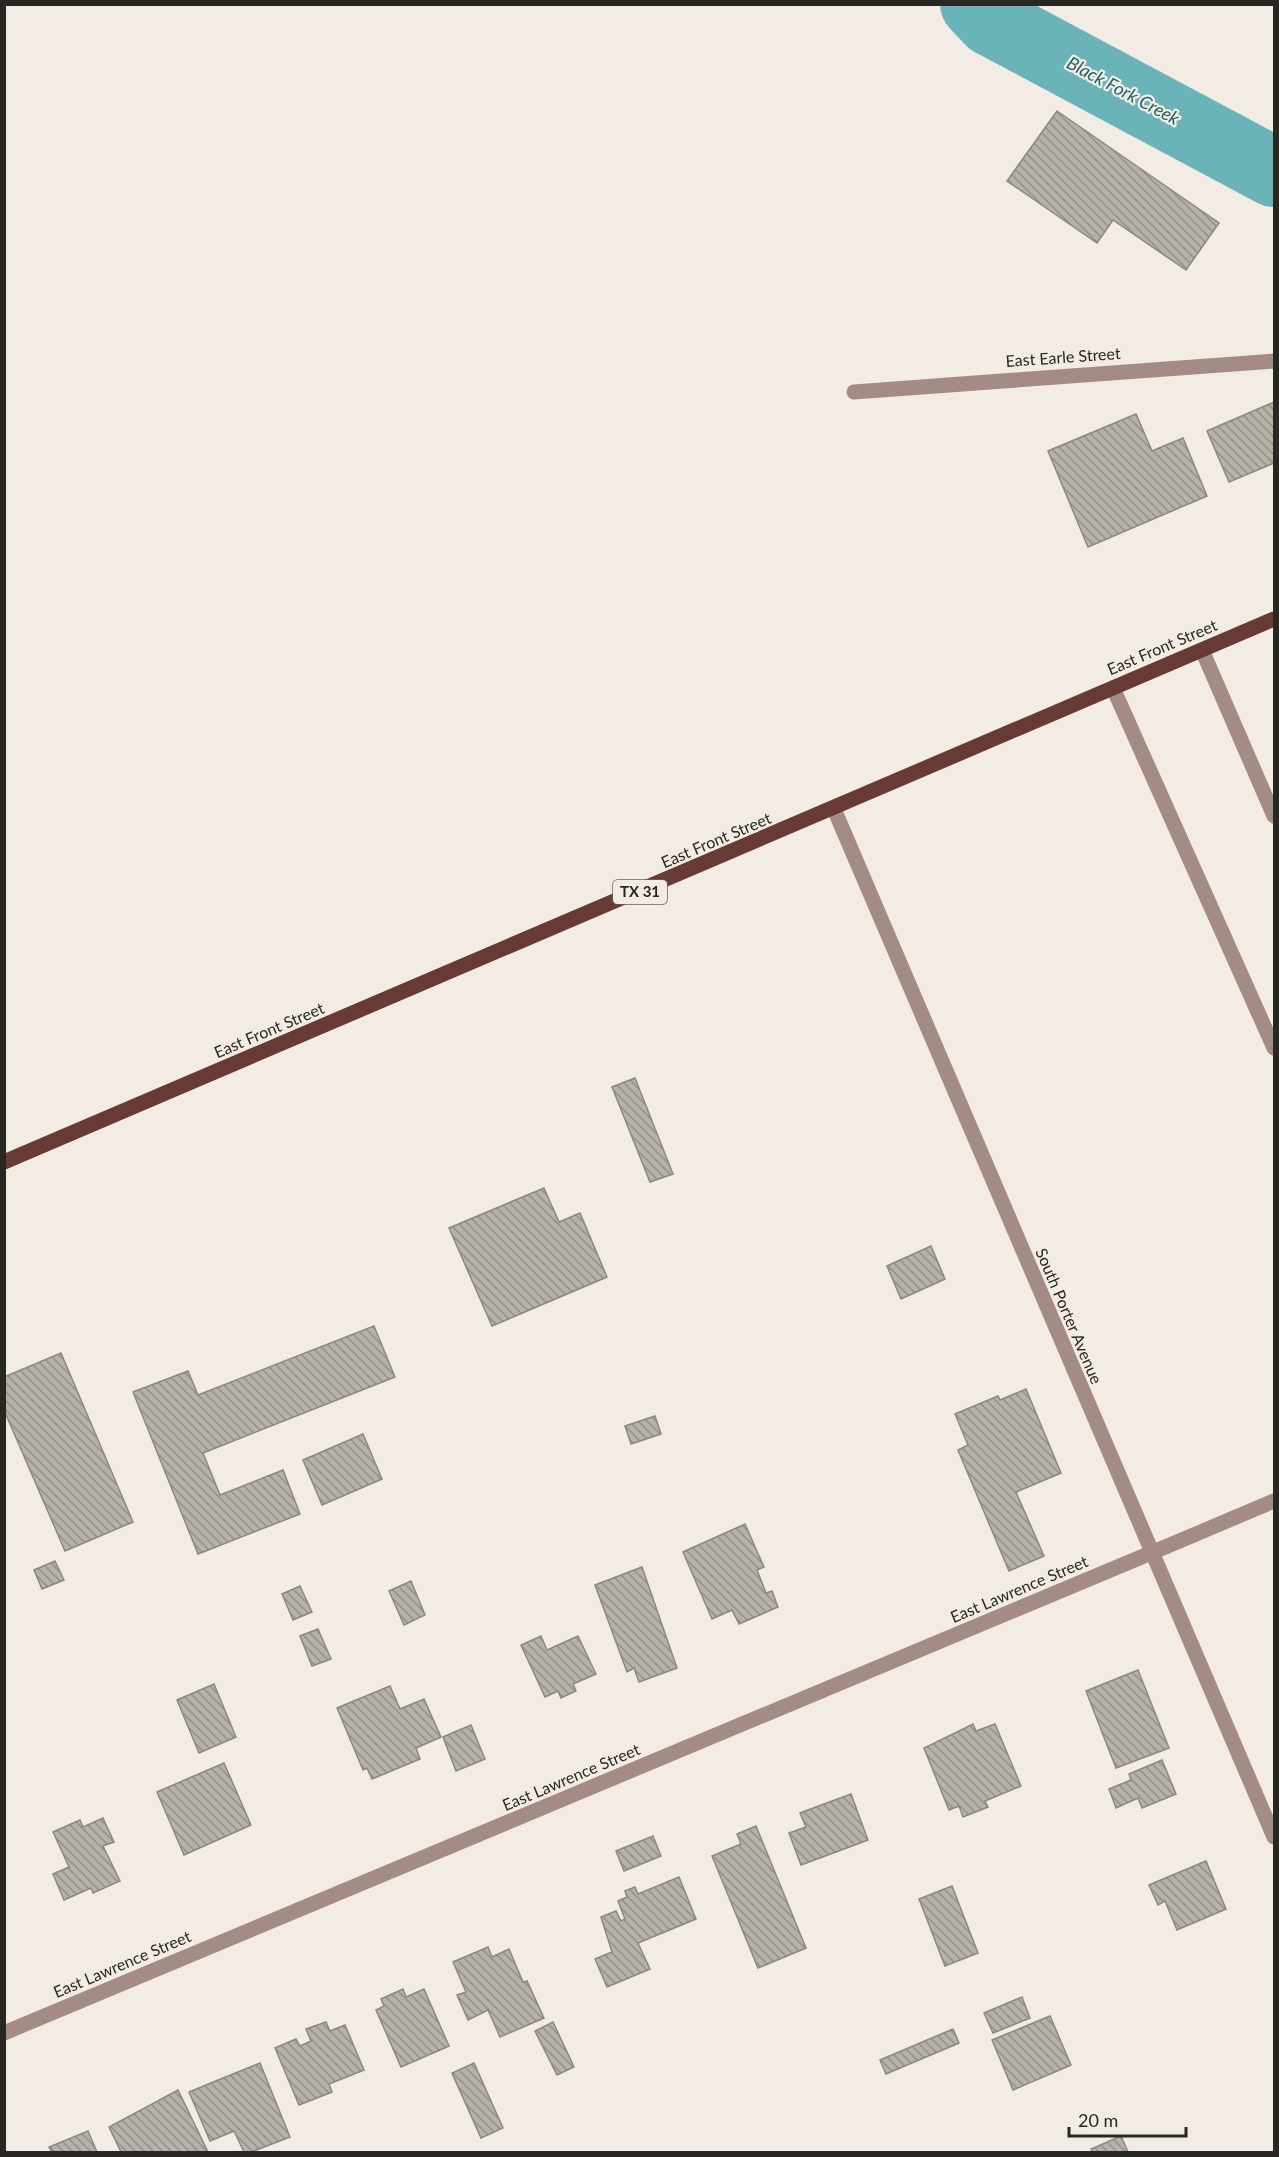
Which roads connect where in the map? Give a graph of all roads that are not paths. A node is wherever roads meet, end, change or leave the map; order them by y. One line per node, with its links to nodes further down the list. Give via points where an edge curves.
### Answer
1 (1275, 361): 2 (street, East Earle Street)
2 (854, 392)
3 (1275, 619): 4 (main road, East Front Street / TX 31)
4 (1202, 650): 5 (main road, East Front Street / TX 31); 7 (street)
5 (1113, 688): 6 (main road, East Front Street / TX 31); 8 (street)
6 (834, 809): 9 (main road, East Front Street / TX 31); 11 (street, South Porter Avenue)
7 (1275, 816)
8 (1275, 1048)
9 (4, 1162)
10 (1275, 1502): 11 (street, East Lawrence Street)
11 (1151, 1553): 12 (street, South Porter Avenue); 13 (street, East Lawrence Street)
12 (1275, 1837)
13 (4, 2033)

